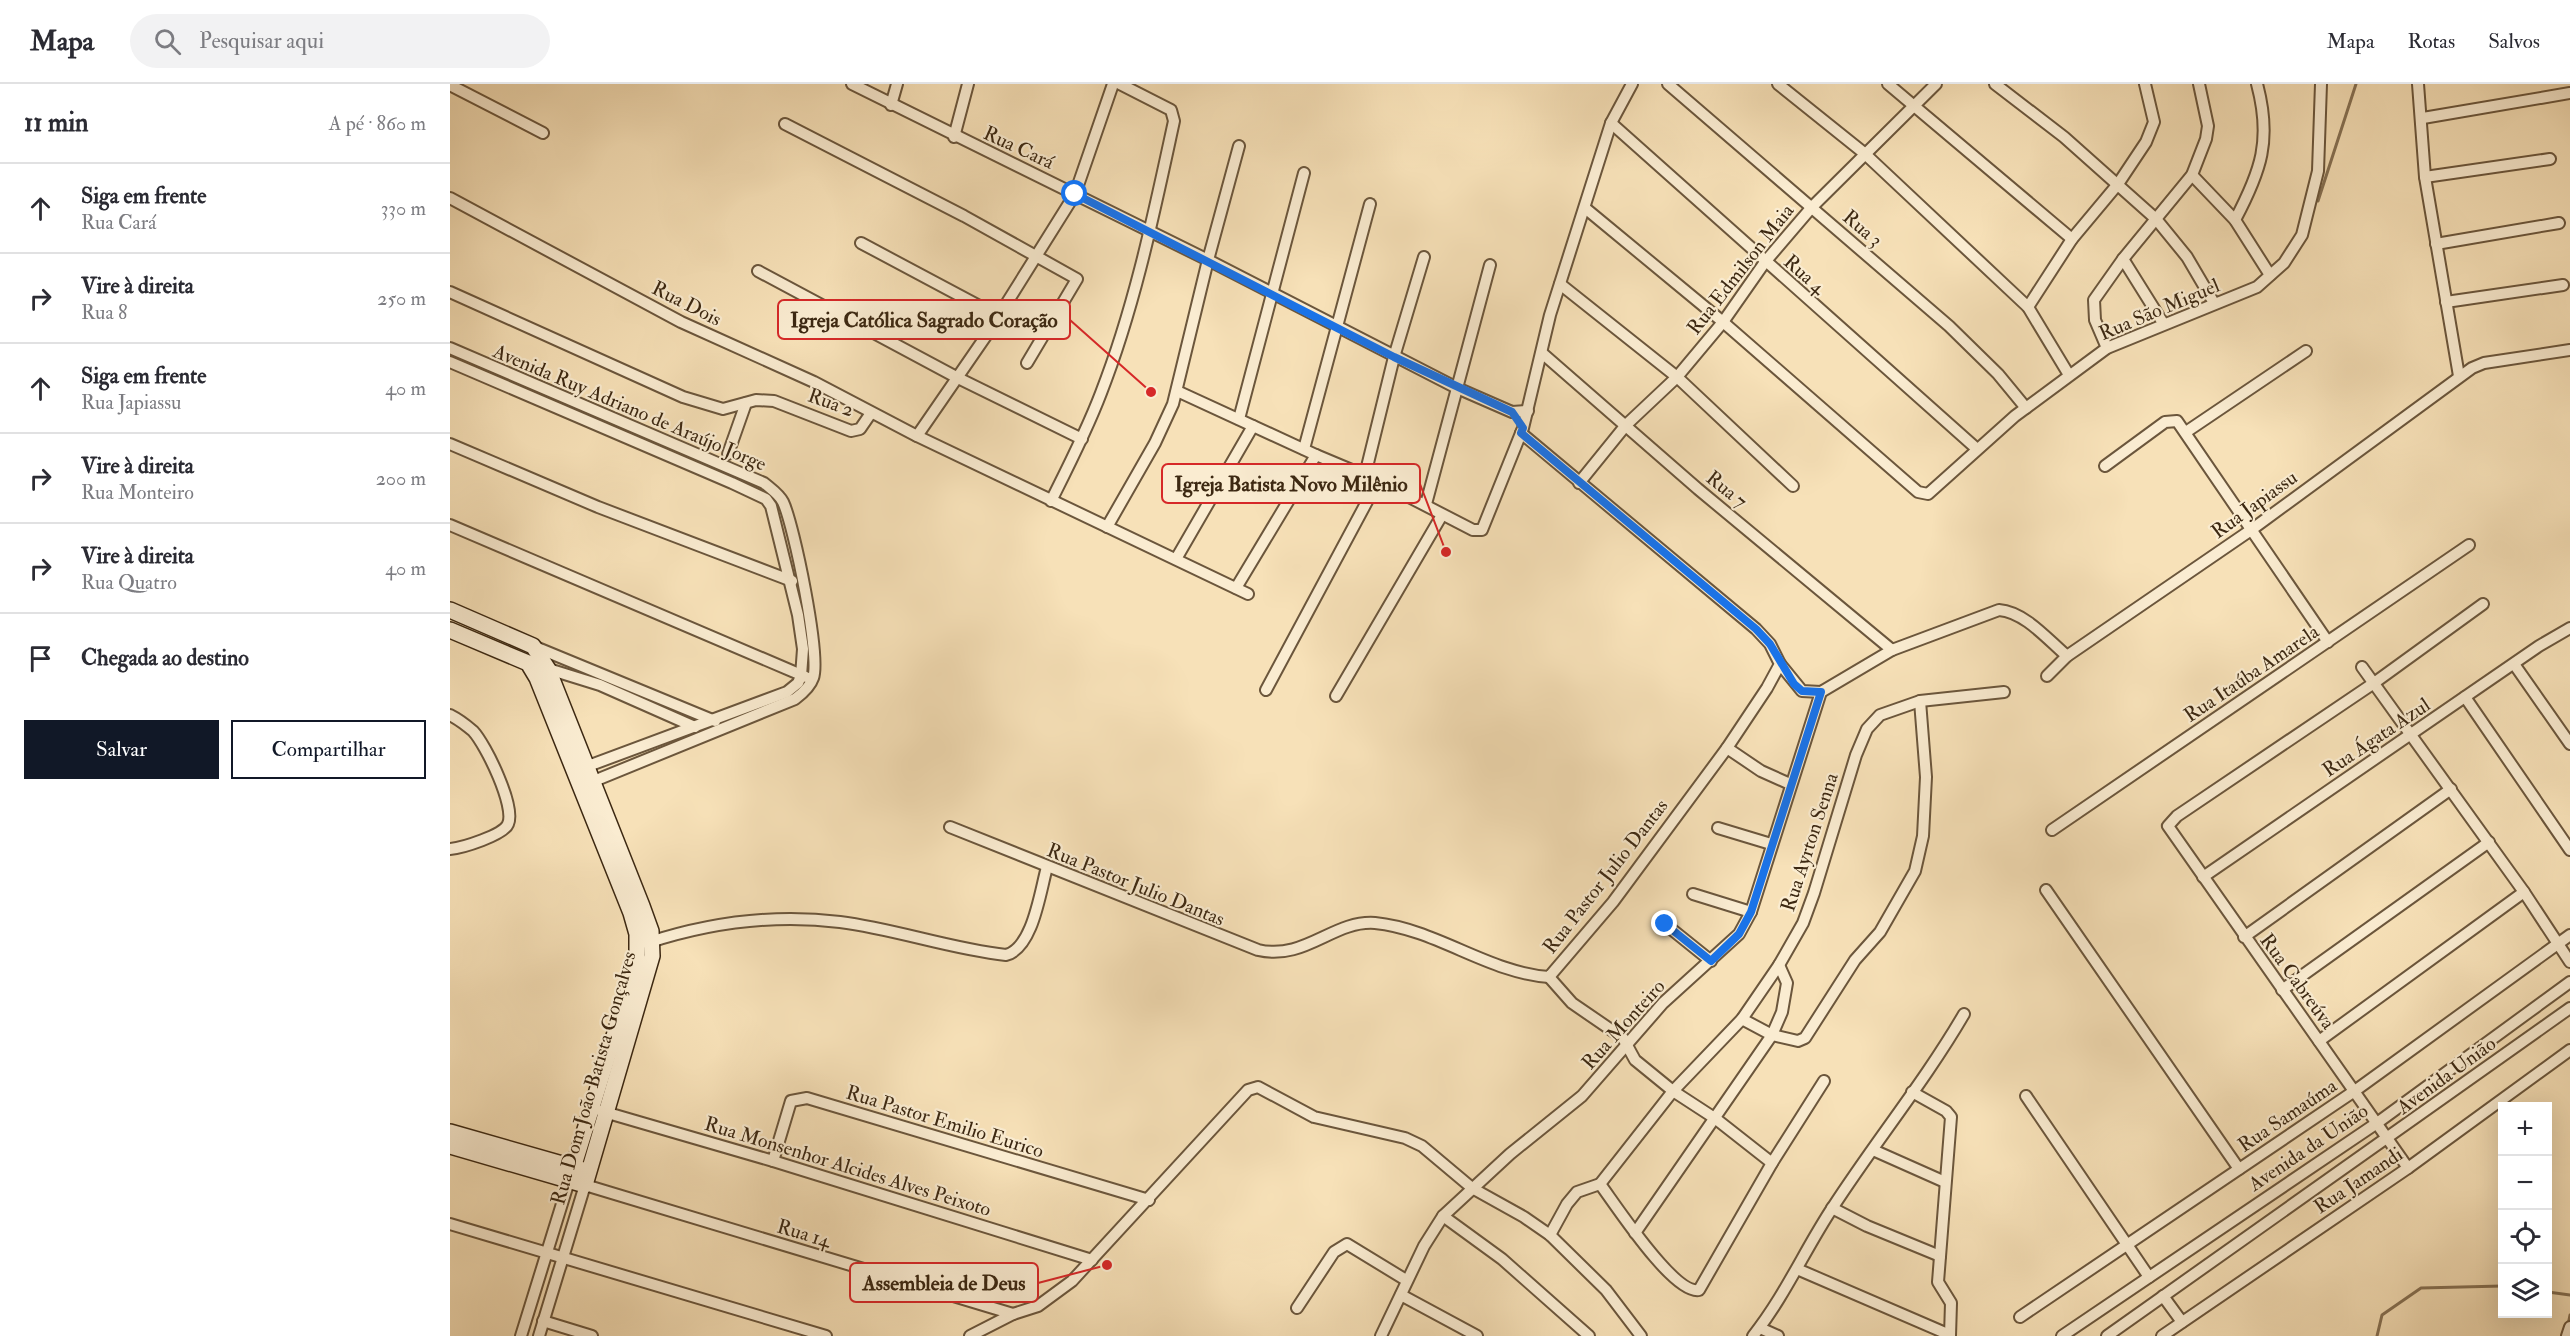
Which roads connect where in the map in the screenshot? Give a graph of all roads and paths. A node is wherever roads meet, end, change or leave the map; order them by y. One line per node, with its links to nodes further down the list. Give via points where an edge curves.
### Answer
1 (852, 84): 19 (street, Rua Cará)
2 (897, 84): 19 (street)
3 (968, 84): 25 (street)
4 (1113, 84): 33 (street)
5 (1120, 84): 41 (street, via 1171,110 1174,116)
6 (1632, 84): 22 (street)
7 (1668, 84): 36 (street, Rua 3)
8 (1778, 84): 27 (street)
9 (1888, 84): 20 (street)
10 (1936, 84): 20 (street, Rua Edmilson Maia)
11 (1995, 84): 32 (street)
12 (2145, 84): 32 (street, via 2154,122 2146,142)
13 (2199, 84): 30 (street, via 2208,126)
14 (2257, 84): 39 (street, via 2263,113 2263,158)
15 (2321, 84): 52 (street, Rua São Miguel, via 2319,171 2302,236 2284,263)
16 (2418, 84): 21 (street)
17 (450, 85): 24 (street)
18 (2570, 93): 21 (street)
19 (891, 105): 25 (street, Rua Cará)
20 (1914, 108): 27 (street, Rua Edmilson Maia); 42 (street)
21 (2423, 118): 31 (street)
22 (1611, 123): 37 (street); 49 (street, Rua 4)
23 (785, 124): 45 (street)
24 (543, 133)
25 (954, 137): 33 (street, Rua Cará)
26 (1239, 146): 48 (street)
27 (1864, 153): 36 (street, Rua Edmilson Maia); 59 (street)
28 (2550, 159): 31 (street)
29 (1304, 173): 56 (street)
30 (2192, 175): 38 (street); 39 (street)
31 (2426, 177): 44 (street)
32 (2118, 184): 38 (street); 42 (street)
33 (1075, 194): 41 (street, Rua Cará); 45 (street)
34 (451, 200): 82 (street, Rua Dois, via 681,322)
35 (1370, 204): 63 (street)
36 (1812, 207): 49 (street, Rua Edmilson Maia); 79 (street, Rua 3, via 1949,326)
37 (1585, 208): 53 (street); 61 (street)
38 (2156, 219): 47 (street); 58 (street, via 2187,257)
39 (2235, 220): 52 (street)
40 (2559, 223): 44 (street)
41 (1150, 231): 48 (street, Rua Cará); 89 (street, via 1114,354)
42 (2072, 239): 59 (street)
43 (861, 243): 60 (street)
44 (2436, 244): 57 (street)
45 (1035, 256): 60 (street); 71 (street, via 1077,279)
46 (1424, 257): 69 (street)
47 (2123, 259): 62 (street); 65 (street, via 2094,300 2095,320)
48 (1208, 260): 56 (street, Rua Cará); 77 (street)
49 (1765, 262): 61 (street, Rua Edmilson Maia); 92 (street, Rua 4)
50 (1490, 265): 76 (street)
51 (758, 271): 75 (street)
52 (2270, 275): 58 (street, Rua São Miguel, via 2257,287)
53 (1560, 284): 68 (street); 74 (street)
54 (2563, 285): 57 (street)
55 (450, 292): 78 (street, Rua 2, via 694,401 723,409)
56 (1274, 295): 63 (street, Rua Cará); 83 (street)
57 (2446, 302): 73 (street)
58 (2214, 303): 62 (street, Rua São Miguel)
59 (2028, 307): 72 (street)
60 (998, 316): 75 (street)
61 (1723, 322): 74 (street, Rua Edmilson Maia); 92 (street, Rua São Miguel, via 1918,492 1928,494)
62 (2163, 323): 65 (street, Rua São Miguel)
63 (1336, 327): 69 (street, Rua Cará); 91 (street)
64 (450, 348): 109 (street, Avenida Ruy Adriano de Araújo Jorge, via 764,483 783,502)
65 (2107, 348): 72 (street, Rua São Miguel)
66 (2570, 350): 73 (street, Rua Japiassu, via 2484,363)
67 (2306, 351): 87 (street)
68 (1542, 353): 80 (street); 84 (street, Rua 7)
69 (1394, 357): 76 (street, Rua Cará); 96 (street)
70 (450, 362): 108 (street, Avenida Ruy Adriano de Araújo Jorge, via 766,499 775,518)
71 (1027, 363)
72 (2068, 375): 79 (street, Rua São Miguel)
73 (2459, 376): 105 (street, Rua Japiassu)
74 (1677, 377): 84 (street, Rua Edmilson Maia); 99 (street)
75 (958, 378): 88 (street); 89 (street)
76 (1457, 388): 81 (street, Rua Cará); 101 (street)
77 (1177, 391): 83 (street); 104 (street, via 1155,443)
78 (746, 403): 82 (street, Rua 2, via 764,399 787,404 851,431 860,429); 93 (street)
79 (2026, 408): 92 (street, Rua São Miguel)
80 (1528, 411): 81 (street, Rua Cará); 86 (street)
81 (1512, 412): 86 (street)
82 (871, 413): 88 (street, Rua 2)
83 (1239, 419): 85 (street)
84 (1626, 425): 98 (street, Rua Edmilson Maia); 118 (street, Rua 7)
85 (1253, 426): 91 (street); 107 (street)
86 (1522, 430): 98 (street); 102 (street, via 1484,528 1480,532 1473,530)
87 (2186, 432): 95 (street, via 2177,421 2165,422); 105 (street)
88 (917, 436): 100 (street, Rua 2)
89 (1082, 439): 100 (street)
90 (450, 444): 108 (street)
91 (1304, 449): 94 (street)
92 (1977, 449)
93 (728, 454)
94 (1316, 455): 96 (street); 110 (street)
95 (2104, 466)
96 (1365, 475): 97 (street)
97 (1378, 481): 101 (street); 129 (street)
98 (1579, 483): 121 (street, via 1756,629)
99 (1793, 486)
100 (1051, 501): 104 (street, Rua 2)
101 (1426, 504): 102 (street)
102 (1443, 516): 132 (street)
103 (450, 525): 125 (street)
104 (1107, 527): 107 (street, Rua 2)
105 (2251, 530): 116 (street); 119 (street, Rua Japiassu)
106 (2469, 545): 116 (street, Rua Itaúba Amarela)
107 (1176, 559): 110 (street, Rua 2)
108 (788, 581): 109 (street); 125 (street, Avenida Ruy Adriano de Araújo Jorge, via 803,649)
109 (803, 583): 127 (street, Avenida Ruy Adriano de Araújo Jorge, via 815,650)
110 (1236, 588): 111 (street, Rua 2)
111 (1248, 594)
112 (2483, 604): 128 (street)
113 (450, 610): 117 (street)
114 (2570, 628): 122 (street, Rua Ágata Azul)
115 (450, 630): 120 (street)
116 (2328, 642): 148 (street, Rua Itaúba Amarela)
117 (533, 646): 124 (street); 136 (street)
118 (1892, 650): 119 (street, via 1999,610 2028,622); 130 (street)
119 (2067, 656): 126 (street, Rua Japiassu)
120 (528, 663): 124 (street); 143 (street)
121 (1780, 663): 130 (street, via 1802,691); 142 (street, Rua Pastor Julio Dantas)
122 (2514, 664): 133 (street, Rua Ágata Azul); 141 (street)
123 (2362, 667): 128 (street)
124 (548, 669): 137 (street, via 600,685); 143 (street)
125 (801, 676): 127 (street); 136 (street, via 787,692)
126 (2047, 676)
127 (813, 679): 138 (street, via 795,699)
128 (2374, 682): 140 (street); 154 (street, Rua Cabreúva, via 2176,816 2169,829)
129 (1266, 690)
130 (1821, 692): 144 (street, Rua Monteiro)
131 (2004, 692): 134 (street, Rua Ayrton Senna)
132 (1336, 696)
133 (2465, 697): 140 (street, Rua Ágata Azul); 152 (street)
134 (1920, 701): 166 (street, Rua Ayrton Senna, via 1880,715 1867,729 1803,923); 173 (street, via 1926,777 1923,836 1914,871 1880,932 1855,960 1805,1038 1798,1041)
135 (450, 715): 151 (street, via 473,731 487,750 510,812 509,824 503,831)
136 (713, 720): 137 (street); 138 (street)
137 (694, 726): 139 (street); 143 (street)
138 (727, 726): 139 (street)
139 (710, 733): 143 (street)
140 (2412, 734): 145 (street); 154 (street, Rua Ágata Azul)
141 (2570, 744)
142 (1727, 748): 144 (street, via 1761,771); 167 (street, Rua Pastor Julio Dantas, via 1613,902)
143 (584, 776): 162 (street, Rua Dom João Batista Gonçalves, via 642,906)
144 (1790, 784): 150 (street, Rua Monteiro)
145 (2451, 789): 149 (street); 161 (street)
146 (950, 827): 153 (street, Rua Pastor Julio Dantas)
147 (1718, 828): 150 (street)
148 (2052, 830)
149 (2489, 842): 156 (street); 169 (street)
150 (1771, 844): 158 (street, Rua Monteiro)
151 (450, 849)
152 (2570, 850)
153 (1047, 867): 162 (street, via 1028,933 1014,953 1006,955 841,922 782,919 712,926); 167 (street, Rua Pastor Julio Dantas, via 1242,945 1274,954 1286,953 1354,926 1375,923 1413,932 1520,972)
154 (2203, 878): 161 (street, Rua Cabreúva)
155 (2046, 890): 193 (street)
156 (2524, 892): 163 (street); 174 (street)
157 (1693, 894): 158 (street)
158 (1751, 912): 164 (street, Rua Monteiro, via 1739,934)
159 (1665, 924): 164 (street)
160 (2570, 935): 163 (street, Rua Samaúma)
161 (2244, 937): 169 (street, Rua Cabreúva)
162 (645, 944): 182 (street, Rua Dom João Batista Gonçalves); 183 (street, Rua Dom João Batista Gonçalves, via 647,978)
163 (2558, 944): 165 (street); 178 (street, Rua Samaúma)
164 (1711, 961): 175 (street, Rua Monteiro, via 1663,1003)
165 (2570, 962)
166 (1779, 965): 172 (street, Rua Ayrton Senna); 173 (street, via 1787,982 1782,1012)
167 (1550, 977): 175 (street, via 1572,1003 1616,1032)
168 (2570, 982): 185 (street, Avenida da União)
169 (2282, 990): 174 (street, Rua Cabreúva)
170 (2570, 1008): 187 (street, Avenida União)
171 (1964, 1014): 180 (street, via 1937,1061)
172 (1742, 1018): 173 (street); 179 (street, Rua Ayrton Senna)
173 (1772, 1035): 184 (street)
174 (2319, 1041): 178 (street, Rua Cabreúva)
175 (1627, 1045): 179 (street, via 1635,1060); 198 (street, Rua Monteiro, via 1571,1106)
176 (2570, 1050): 192 (street, Rua Jamandi)
177 (1824, 1081): 191 (street)
178 (2356, 1090): 185 (street, Rua Cabreúva); 193 (street, Rua Samaúma)
179 (1673, 1091): 184 (street); 197 (street, Rua Ayrton Senna)
180 (1912, 1092): 189 (street); 196 (street, via 1950,1117)
181 (2026, 1096): 205 (street)
182 (592, 1108): 183 (street, Rua Monsenhor Alcides Alves Peixoto); 194 (street, Rua Dom João Batista Gonçalves)
183 (608, 1114): 190 (street, Rua Monsenhor Alcides Alves Peixoto); 195 (street, Rua Dom João Batista Gonçalves)
184 (1716, 1119): 191 (street); 203 (street)
185 (2378, 1123): 187 (street, Rua Cabreúva); 211 (street, Avenida da União)
186 (450, 1132): 194 (street)
187 (2388, 1138): 192 (street, Rua Cabreúva); 214 (street, Avenida União)
188 (450, 1146): 194 (street)
189 (1873, 1150): 196 (street); 200 (street)
190 (773, 1161): 199 (street, Rua Pastor Emilio Eurico, via 791,1101 807,1098); 209 (street, Rua Monsenhor Alcides Alves Peixoto)
191 (1772, 1163): 203 (street, via 1699,1290 1686,1288)
192 (2408, 1168): 219 (street, Rua Jamandi)
193 (2239, 1169): 205 (street, Rua Samaúma)
194 (571, 1174): 195 (street); 206 (street, Rua Dom João Batista Gonçalves)
195 (587, 1178): 208 (street, Rua Dom João Batista Gonçalves); 216 (street, Rua 14)
196 (1945, 1182): 207 (street)
197 (1600, 1184): 203 (street); 204 (street, Rua Ayrton Senna, via 1577,1192)
198 (1472, 1188): 199 (street, via 1422,1146 1405,1138 1311,1116 1261,1087 1248,1090); 201 (street, Rua Monteiro); 204 (street)
199 (1149, 1200): 209 (street)
200 (1832, 1208): 207 (street); 210 (street)
201 (1443, 1215): 212 (street, Rua Monteiro); 229 (street, via 1502,1259)
202 (450, 1224): 206 (street)
203 (1635, 1233)
204 (1550, 1235): 230 (street, via 1606,1290)
205 (2126, 1244): 211 (street); 217 (street, Rua Samaúma)
206 (546, 1251): 208 (street); 222 (street, Rua Dom João Batista Gonçalves)
207 (1940, 1256): 232 (street, via 1938,1282 1951,1303)
208 (563, 1257): 218 (street, Rua Dom João Batista Gonçalves); 225 (street)
209 (1092, 1260): 216 (street, via 1054,1297)
210 (1797, 1269): 221 (street); 232 (street)
211 (2149, 1277): 233 (street, Avenida da União)
212 (1406, 1280): 213 (street, Rua Monteiro); 215 (street, via 1347,1244 1334,1252)
213 (1401, 1295): 227 (street, Rua Monteiro); 228 (street)
214 (2163, 1296): 219 (street); 234 (street, Avenida União)
215 (1297, 1308)
216 (1013, 1314): 226 (street)
217 (2020, 1317)
218 (543, 1321): 223 (street, Rua Dom João Batista Gonçalves); 224 (street)
219 (2182, 1322): 235 (street, Rua Jamandi)
220 (2570, 1327): 236 (street)
221 (1756, 1332): 231 (street)
222 (521, 1336)
223 (538, 1336)
224 (592, 1336)
225 (826, 1336)
226 (970, 1336)
227 (1381, 1336)
228 (1477, 1336)
229 (1589, 1336)
230 (1641, 1336)
231 (1778, 1336)
232 (1950, 1336)
233 (2062, 1336)
234 (2107, 1336)
235 (2162, 1336)
236 (2567, 1336)

